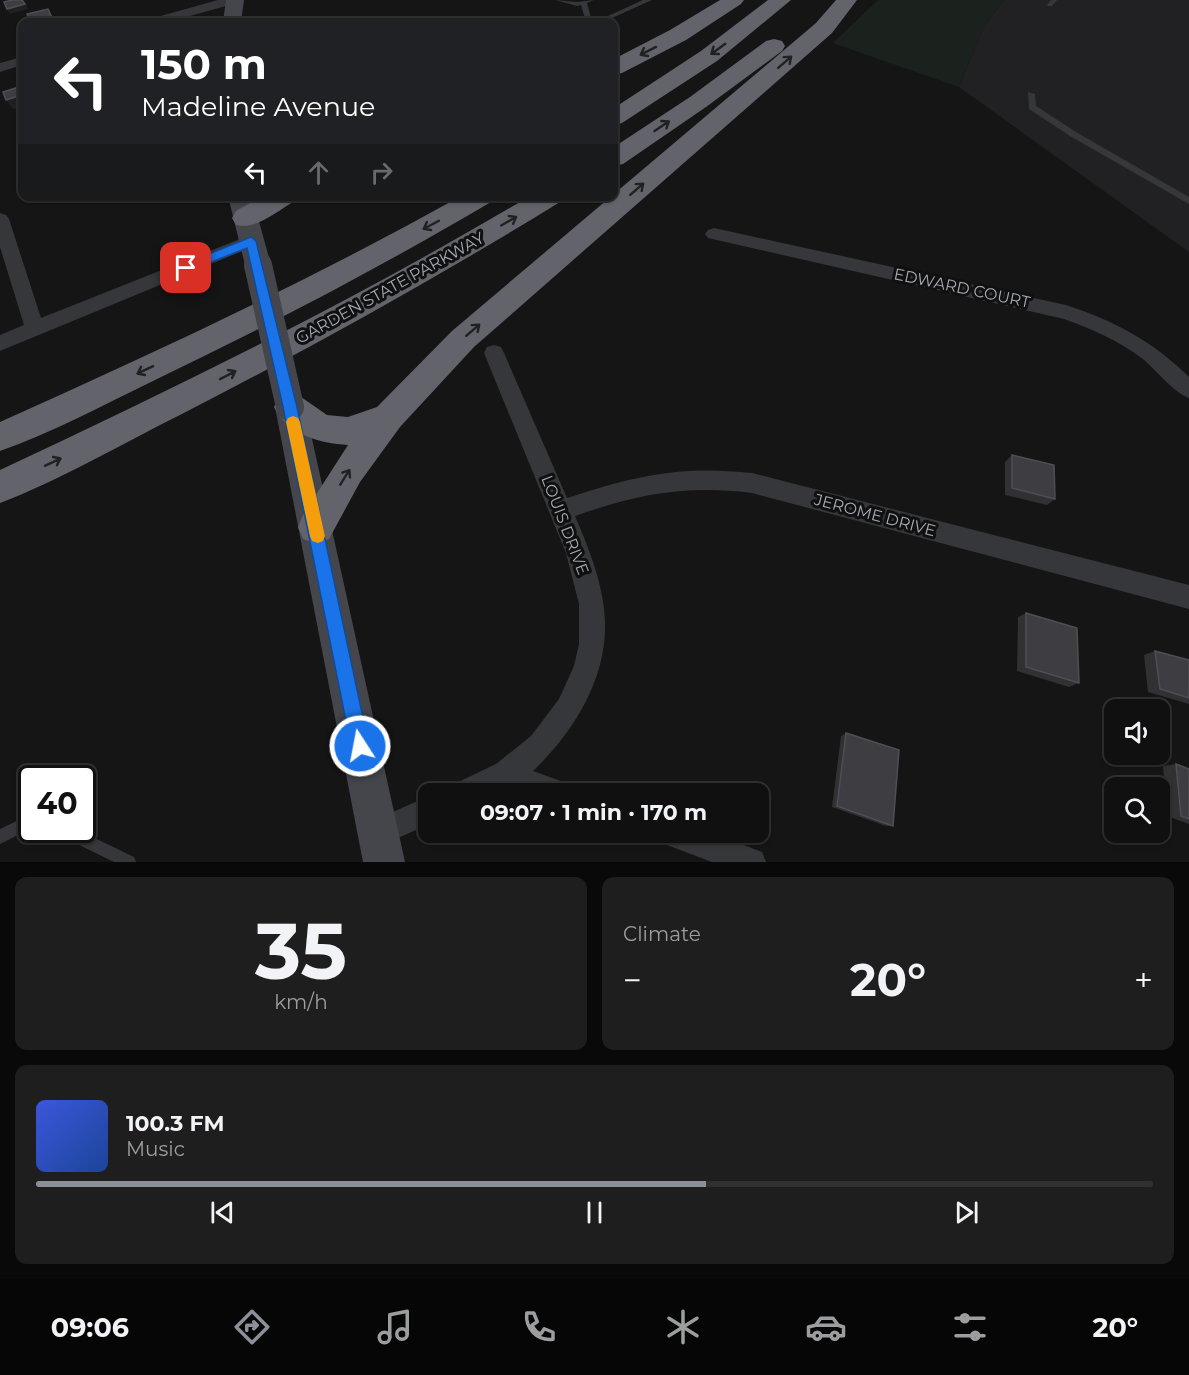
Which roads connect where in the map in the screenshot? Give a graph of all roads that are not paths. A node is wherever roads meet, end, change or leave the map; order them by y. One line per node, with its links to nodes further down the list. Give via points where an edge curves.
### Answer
1 (233, 0): 9 (street); 10 (street)
2 (558, 0): 7 (lane)
3 (734, 0): 14 (highway, one-way to 14)
4 (781, 0): 17 (highway, one-way to 17, via 708,56)
5 (831, 0): 18 (highway, one-way to 5, via 741,70)
6 (847, 0): 31 (highway, one-way to 6, via 463,339 824,28)
7 (588, 1): 11 (lane)
8 (644, 1): 12 (lane)
9 (169, 18)
10 (232, 18)
11 (589, 18)
12 (607, 18)
13 (18, 62): 15 (street)
14 (618, 66)
15 (0, 68)
16 (1031, 94): 22 (lane, via 1032,107)
17 (618, 115)
18 (618, 155)
19 (279, 201): 24 (highway)
20 (473, 201): 32 (highway, one-way to 32, via 243,324)
21 (543, 201): 33 (highway, GARDEN STATE PARKWAY, one-way to 21, via 259,359 413,277)
22 (1189, 201)
23 (0, 219): 26 (street)
24 (249, 230): 26 (street); 30 (street, bridge)
25 (714, 234): 29 (street, EDWARD COURT, via 1066,312 1128,338)
26 (35, 329): 27 (street)
27 (0, 343)
28 (494, 353): 34 (street, LOUIS DRIVE)
29 (1189, 390)
30 (290, 407): 31 (highway, via 321,429 348,431); 35 (street)
31 (388, 417): 35 (highway, one-way to 31, via 348,471)
32 (0, 437)
33 (0, 487)
34 (560, 511): 36 (street, JEROME DRIVE, via 655,481 716,478 752,483); 37 (street, LOUIS DRIVE, via 585,573 593,622 585,674 574,702 551,732)
35 (316, 527): 45 (street)
36 (1189, 597)
37 (506, 775): 38 (street, LOUIS DRIVE); 39 (street)
38 (489, 783)
39 (528, 783)
40 (418, 819): 45 (street)
41 (18, 828): 42 (lane)
42 (0, 837)
43 (90, 843): 46 (lane)
44 (699, 843): 47 (street)
45 (381, 848)
46 (129, 862)
47 (752, 862)

